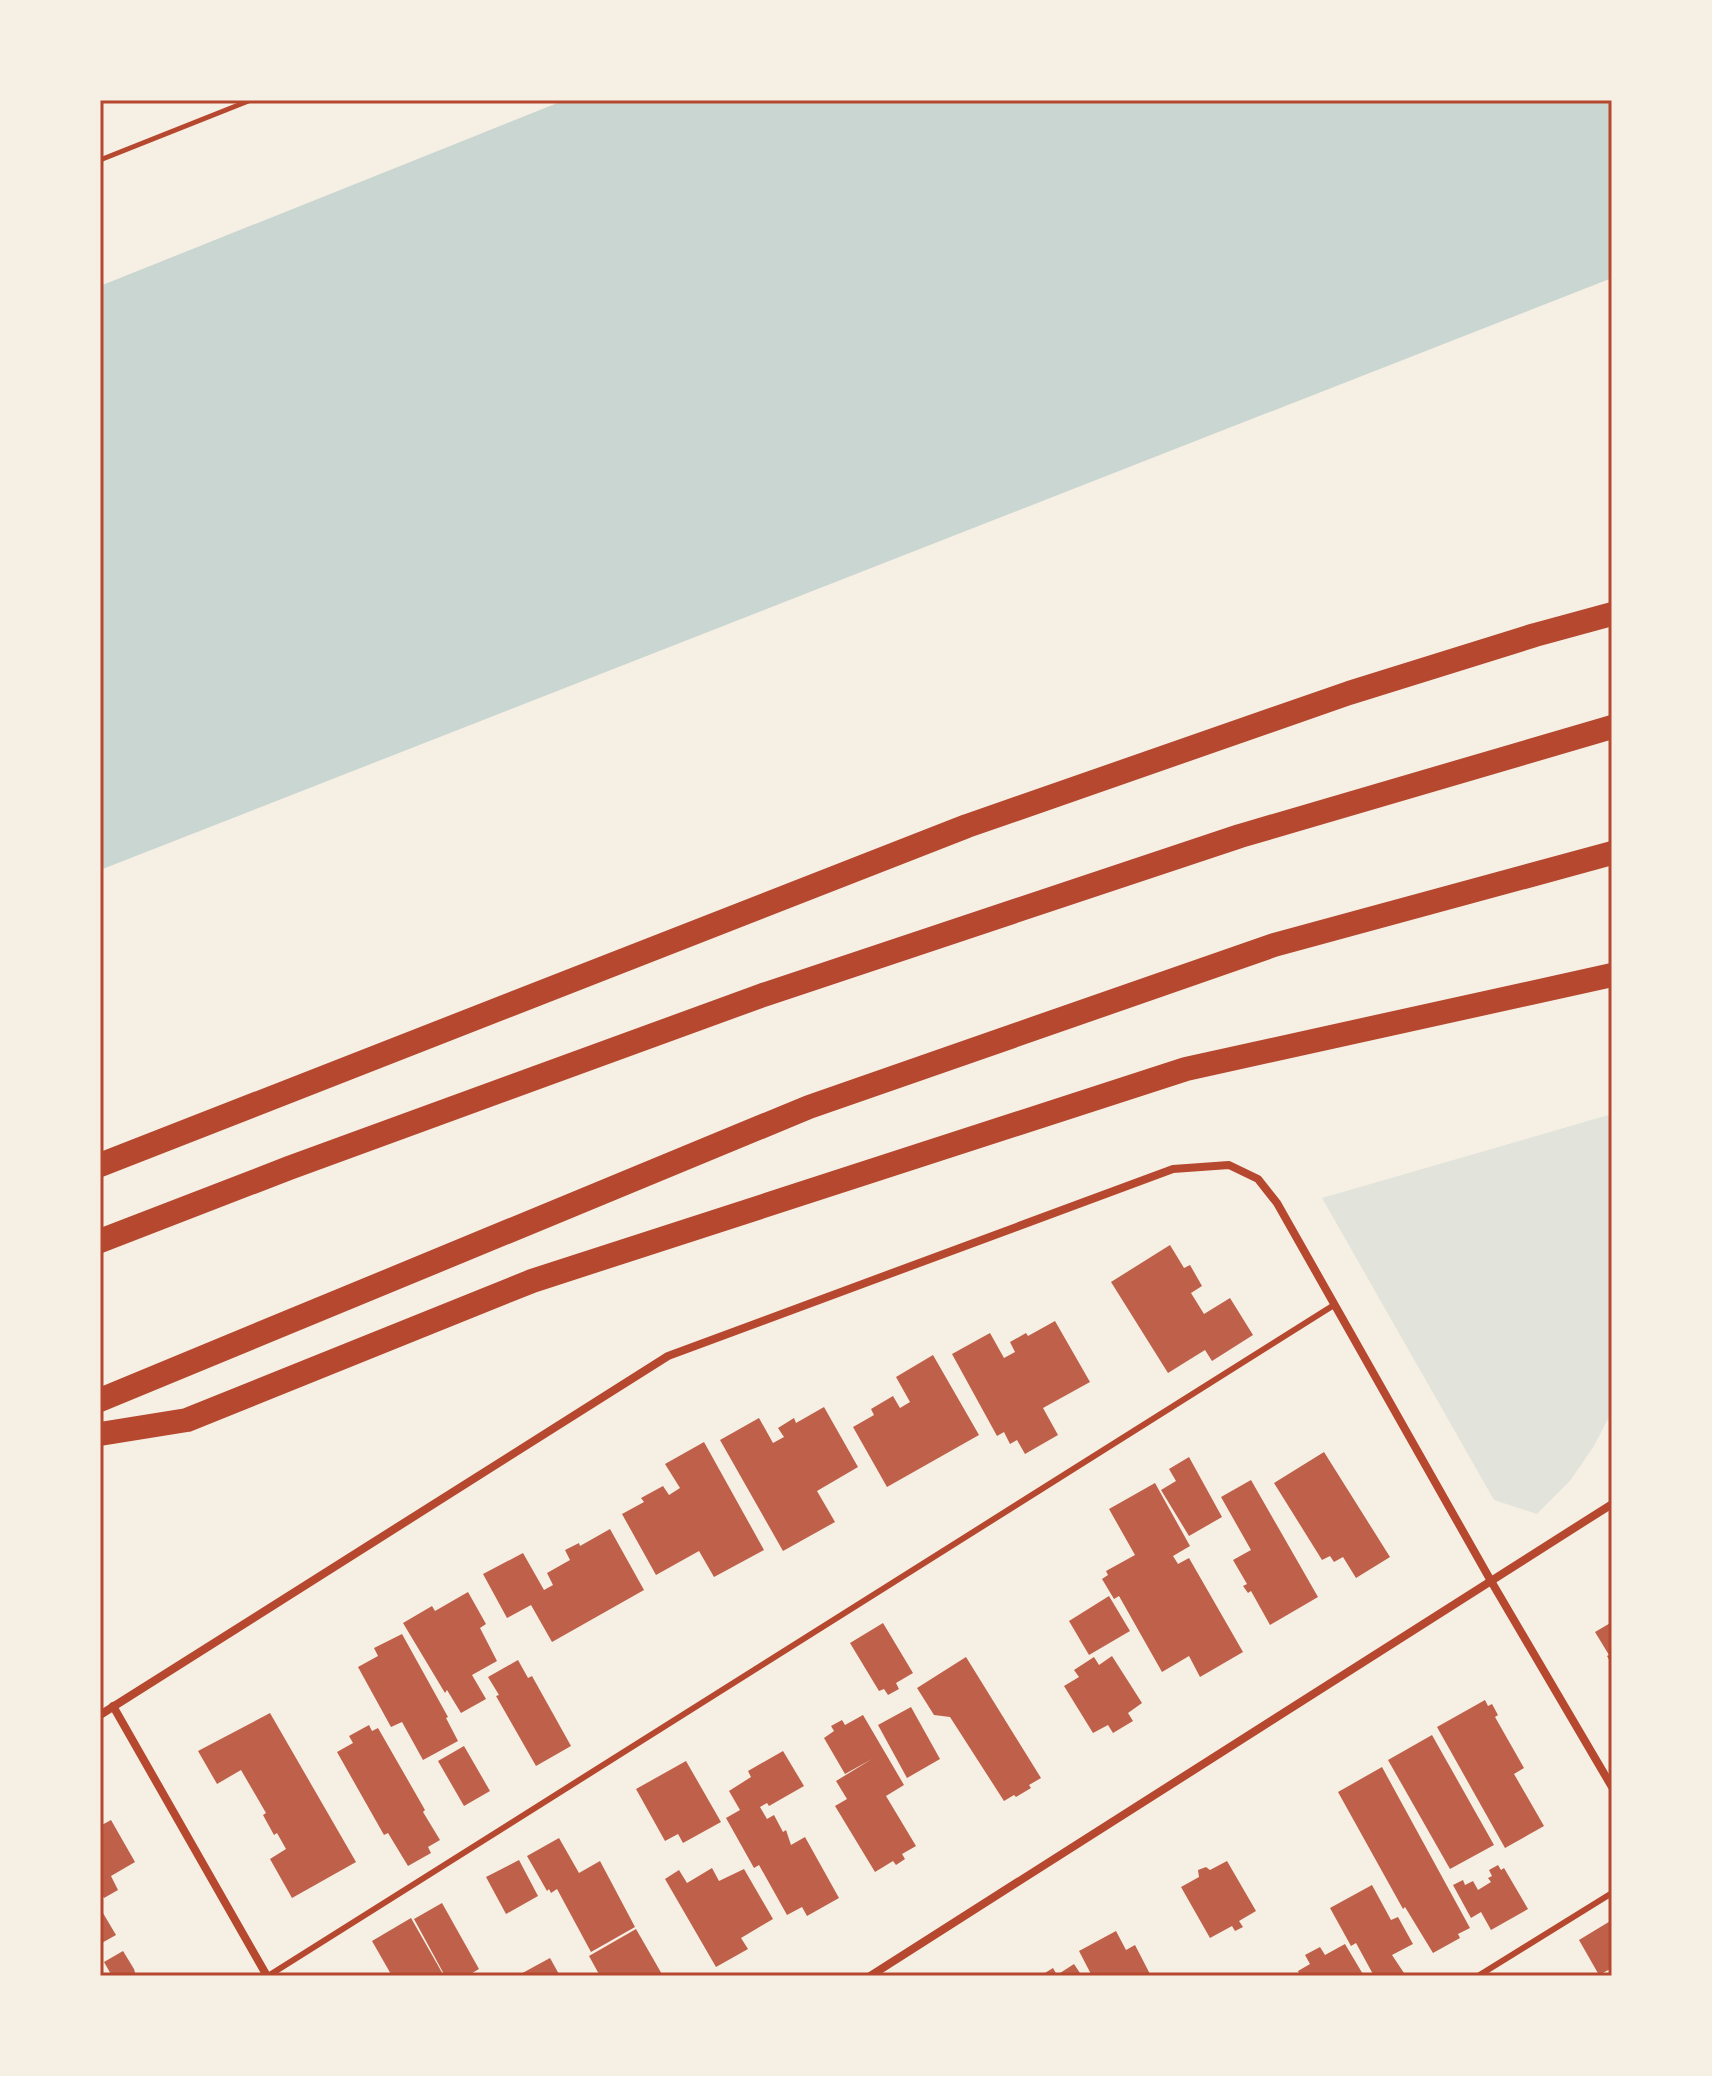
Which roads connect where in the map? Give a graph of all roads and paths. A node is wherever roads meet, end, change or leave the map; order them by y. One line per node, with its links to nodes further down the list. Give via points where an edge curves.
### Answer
1 (251, 100): 2 (path)
2 (100, 160)
3 (1612, 614): 7 (highway, via 1349,693 967,826)
4 (1612, 727): 8 (highway, via 1240,836 763,995)
5 (1612, 853): 10 (highway, via 1274,945 809,1107)
6 (1612, 975): 11 (highway, via 1186,1069 532,1281 187,1420)
7 (100, 1165)
8 (100, 1241)
9 (1334, 1305): 13 (street); 14 (street, via 1258,1179 1229,1165 1173,1169 668,1356); 18 (lane)
10 (100, 1400)
11 (100, 1434)
12 (1612, 1504): 13 (street)
13 (1491, 1581): 16 (street); 19 (street)
14 (113, 1706): 15 (street); 18 (street)
15 (100, 1715)
16 (1612, 1787)
17 (1612, 1893): 20 (lane)
18 (268, 1976)
19 (870, 1976)
20 (1478, 1976)

